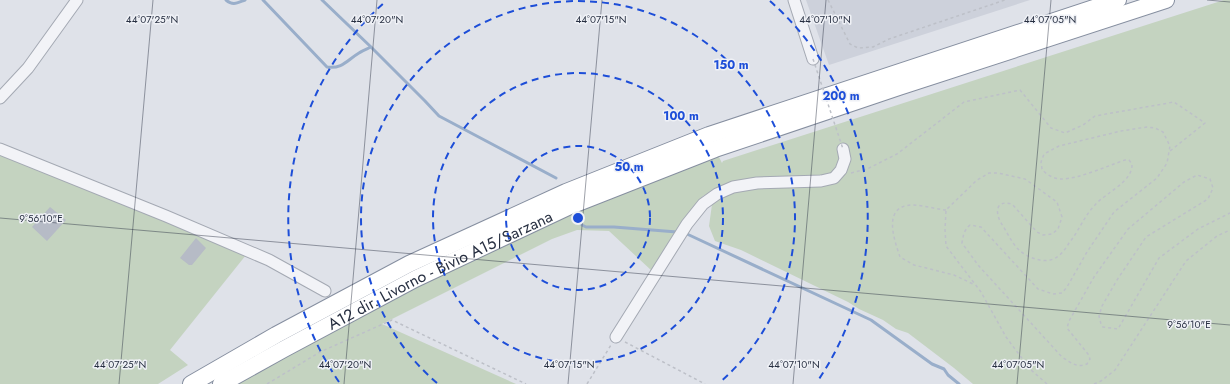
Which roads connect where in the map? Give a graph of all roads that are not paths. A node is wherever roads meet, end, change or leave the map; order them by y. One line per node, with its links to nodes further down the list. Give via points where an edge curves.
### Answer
1 (77, 0): 6 (street, via 28,68)
2 (794, 0): 5 (street)
3 (1118, 0): 11 (highway, via 709,135 566,192 409,264)
4 (1166, 0): 12 (highway, A12 dir. Livorno - Bivio A15/Sarzana, via 899,86 722,147 570,206 415,279)
5 (813, 59)
6 (0, 98)
7 (0, 149): 9 (street, via 269,260)
8 (843, 149): 10 (street, via 845,159 841,170 834,178 821,182 757,183 733,187 703,204 687,224)
9 (325, 291)
10 (616, 337)
11 (191, 384)
12 (221, 384)

